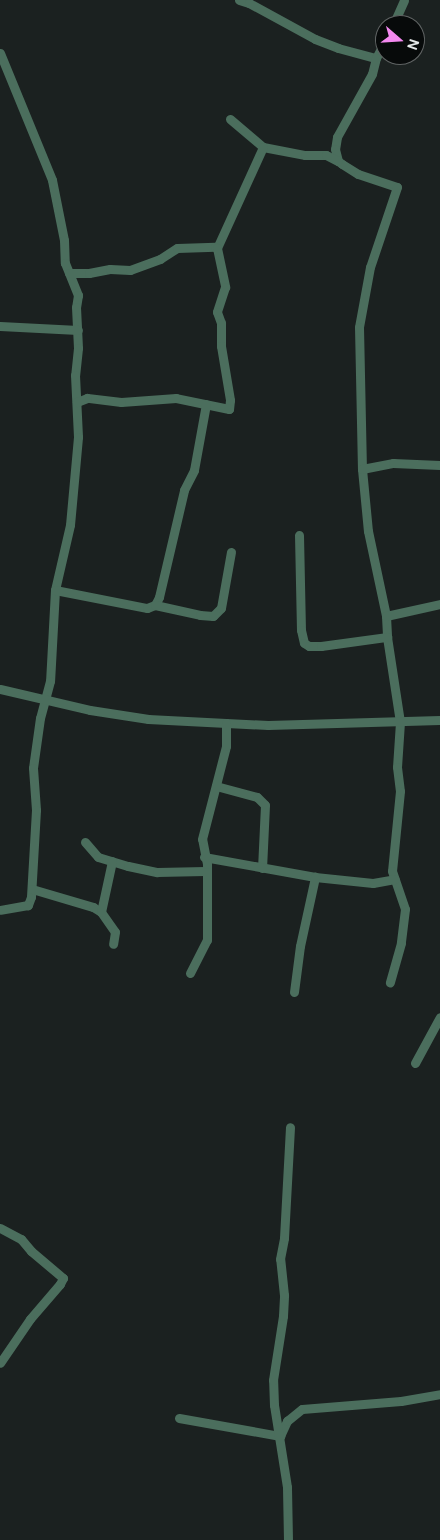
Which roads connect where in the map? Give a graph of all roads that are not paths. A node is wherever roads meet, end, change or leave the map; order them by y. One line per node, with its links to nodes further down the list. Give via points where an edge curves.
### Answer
1 (239, 0): 5 (street, via 315,39)
2 (404, 0): 3 (street)
3 (397, 15)
4 (0, 53): 11 (street, via 52,180)
5 (375, 58)
6 (375, 62): 9 (street, via 372,74 337,137)
7 (230, 119): 8 (street)
8 (263, 147): 9 (street, via 305,155 326,155); 10 (street)
9 (338, 161): 17 (street, via 358,174 398,188 370,267 358,327)
10 (218, 248): 11 (street, via 177,248 160,259 130,270); 15 (street, via 225,287 217,312 230,400 229,409)
11 (69, 273): 13 (street, via 78,295)
12 (0, 326): 13 (street)
13 (78, 330): 14 (street)
14 (77, 402): 15 (street, via 87,398 121,402 176,398); 20 (street, via 78,437 70,525)
15 (206, 404): 22 (street, via 194,470 184,490)
16 (440, 465): 17 (street, via 393,463)
17 (362, 469): 23 (street, via 368,531)
18 (298, 535): 24 (street, via 304,643 321,646)
19 (231, 552): 22 (street, via 221,608 213,616)
20 (55, 590): 22 (street, via 147,608); 26 (street)
21 (440, 604): 23 (street)
22 (155, 605)
23 (386, 616): 24 (street)
24 (387, 637): 28 (street)
25 (0, 689): 26 (street)
26 (46, 700): 29 (street, via 148,719); 38 (street, via 40,718 33,768 36,810)
27 (440, 720): 28 (street)
28 (400, 722): 29 (street); 37 (street, via 397,767 400,791 392,871)
29 (226, 723): 30 (street, via 226,746)
30 (216, 786): 32 (street, via 202,839); 34 (street, via 257,798 265,805)
31 (85, 842): 33 (street, via 98,857)
32 (204, 857): 34 (street); 35 (street)
33 (112, 861): 35 (street, via 157,872); 40 (street)
34 (262, 868): 36 (street)
35 (205, 871): 42 (street, via 207,940)
36 (315, 877): 37 (street, via 373,883); 44 (street)
37 (395, 880): 43 (street, via 405,909 401,944)
38 (32, 889): 39 (street, via 28,905); 40 (street)
39 (0, 910)
40 (101, 912): 41 (street, via 115,932)
41 (113, 944)
42 (190, 973)
43 (390, 982)
44 (294, 992)
45 (440, 1017): 46 (street)
46 (415, 1062)
47 (290, 1127): 52 (street, via 280,1259 283,1316 272,1380)
48 (0, 1228): 49 (street, via 21,1238 31,1251 63,1278)
49 (0, 1363)
50 (440, 1394): 52 (street, via 401,1401 302,1409 288,1421)
51 (179, 1418): 52 (street)
52 (280, 1436): 53 (street, via 287,1488)
53 (288, 1540)

